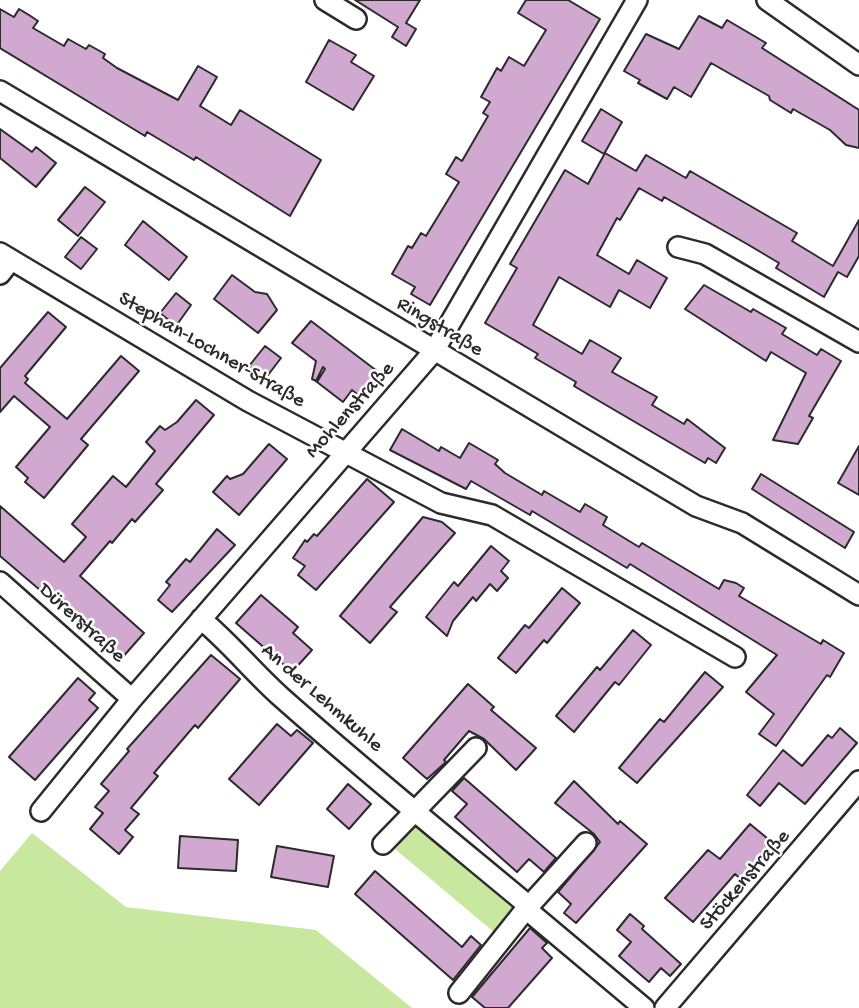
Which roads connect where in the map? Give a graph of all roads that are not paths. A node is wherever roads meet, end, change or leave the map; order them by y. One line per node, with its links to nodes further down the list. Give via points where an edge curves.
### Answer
1 (325, 0): 4 (street)
2 (637, 0): 10 (street, Mohlenstraße)
3 (767, 0): 5 (street)
4 (356, 19)
5 (859, 65)
6 (0, 91): 10 (street, Ringstraße)
7 (678, 247): 9 (street, via 705,254)
8 (4, 263): 11 (street, Stephan-Lochner-Straße, via 248,401)
9 (859, 342)
10 (434, 351): 11 (street, Mohlenstraße); 13 (street, Ringstraße, via 696,506 742,523)
11 (345, 450): 14 (street, Mohlenstraße); 15 (street, Stephan-Lochner-Straße, via 441,503 492,515)
12 (0, 582): 16 (street, Dürerstraße)
13 (859, 595)
14 (201, 620): 16 (street, Mohlenstraße); 20 (street, An der Lehmkuhle, via 283,698)
15 (734, 657)
16 (132, 699): 19 (street, Mohlenstraße)
17 (476, 748): 20 (street)
18 (859, 781): 26 (street, Stöckenstraße)
19 (41, 811)
20 (415, 811): 22 (street); 23 (street, An der Lehmkuhle)
21 (586, 843): 23 (street)
22 (383, 844)
23 (528, 907): 24 (street); 25 (street, An der Lehmkuhle)
24 (458, 993)
25 (644, 1008)
26 (665, 1008)

